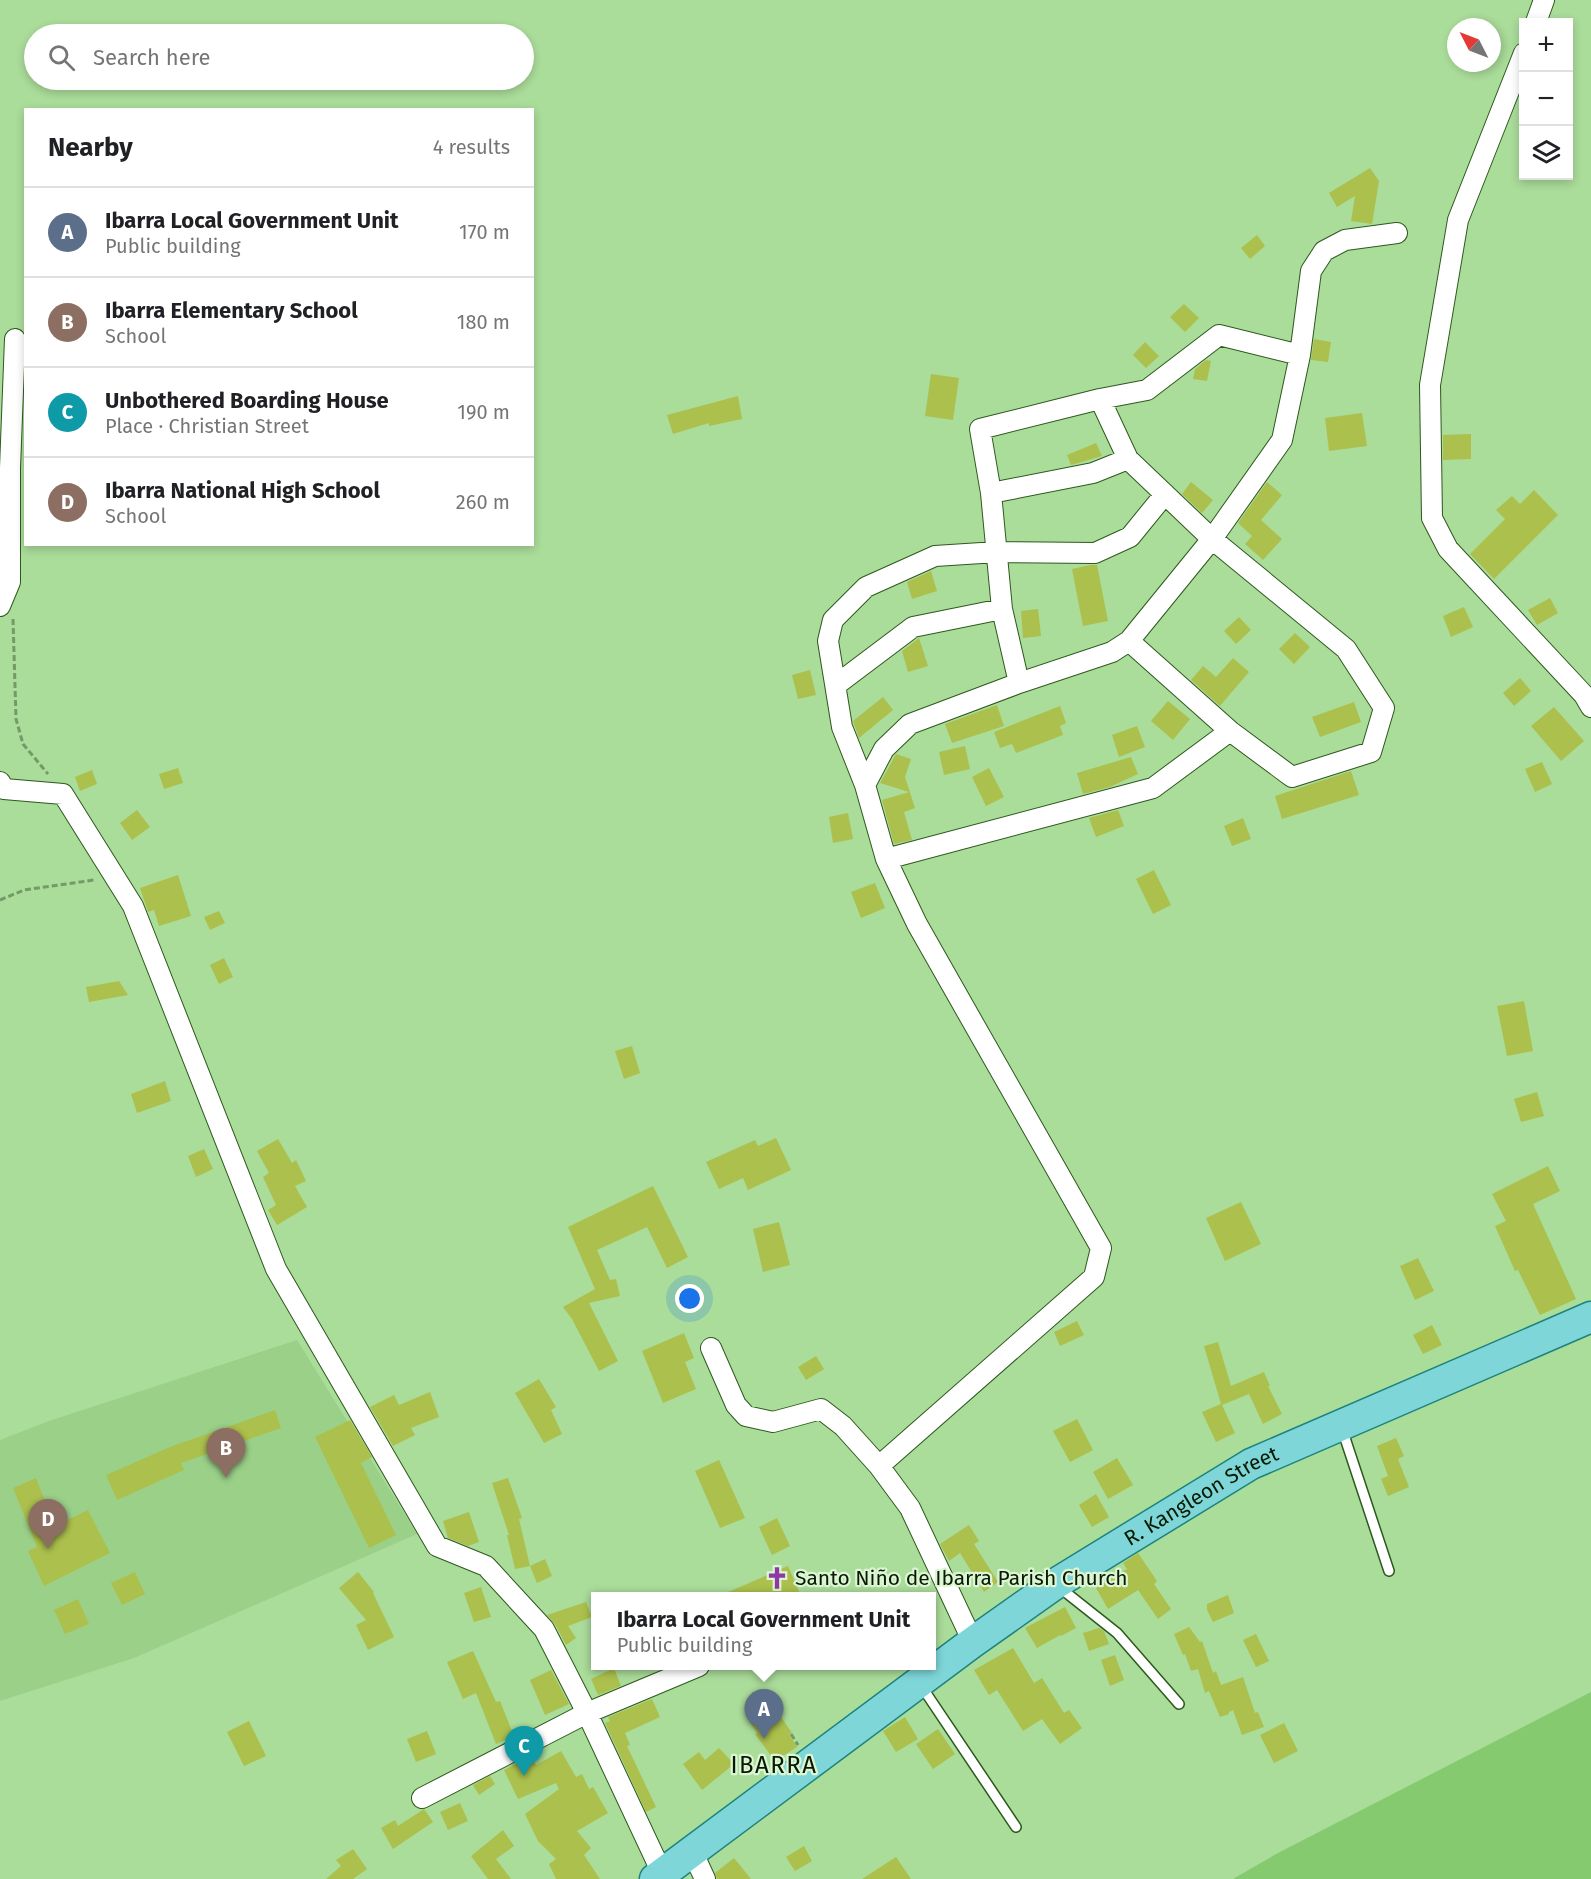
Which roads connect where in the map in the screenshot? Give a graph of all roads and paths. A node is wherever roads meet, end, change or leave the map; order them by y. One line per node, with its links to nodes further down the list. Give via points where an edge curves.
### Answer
1 (1544, 0): 2 (street)
2 (1537, 18)
3 (1519, 66): 18 (street, via 1458,220 1430,385 1432,518 1448,549 1584,694)
4 (1397, 233): 6 (street, via 1345,240 1323,251 1311,271)
5 (15, 339): 13 (street, via 10,582)
6 (1300, 355): 7 (street, via 1219,335 1147,390); 11 (street, via 1282,440)
7 (1100, 399): 8 (street); 9 (street, via 980,429)
8 (1128, 459): 9 (street, via 1093,473); 10 (street)
9 (992, 493): 12 (street)
10 (1165, 494): 11 (street); 12 (street, via 1130,537 1095,553)
11 (1212, 538): 15 (street); 19 (street, via 1346,649 1384,708 1371,752 1292,777)
12 (997, 552): 14 (street); 17 (street, via 934,556 866,587 833,620 828,641)
13 (6, 608): 22 (path, via 16,719 24,744)
14 (1002, 609): 16 (street); 17 (street, via 913,627)
15 (1129, 641): 16 (street, via 1112,652); 19 (street)
16 (1019, 683): 21 (street, via 910,724 884,749)
17 (836, 685): 21 (street, via 843,727)
18 (1591, 707)
19 (1230, 731): 23 (street, via 1153,788)
20 (0, 782): 22 (street, via 4,789)
21 (865, 785): 23 (street)
22 (63, 794): 24 (street)
23 (886, 859): 29 (street, via 917,924 1101,1248 1094,1277)
24 (115, 877): 25 (path, via 24,890); 36 (street, via 133,906 276,1269 437,1546 486,1566 544,1629)
25 (0, 900)
26 (1591, 1317): 28 (main road, R. Kangleon Street)
27 (711, 1348): 29 (street, via 736,1405 746,1416 773,1422 821,1409 843,1426)
28 (1341, 1424): 30 (lane); 31 (main road, R. Kangleon Street, via 1251,1464)
29 (879, 1466): 32 (street, via 910,1508)
30 (1389, 1571)
31 (1055, 1584): 32 (main road, R. Kangleon Street); 35 (lane, via 1117,1633)
32 (974, 1642): 34 (main road, R. Kangleon Street)
33 (687, 1670): 36 (street)
34 (919, 1683): 40 (lane); 41 (main road, R. Kangleon Street)
35 (1179, 1704)
36 (587, 1713): 39 (street); 42 (street)
37 (790, 1734): 38 (path)
38 (799, 1747)
39 (422, 1798)
40 (1016, 1827)
41 (692, 1851): 42 (main road, R. Kangleon Street); 43 (street)
42 (659, 1876)
43 (705, 1879)

